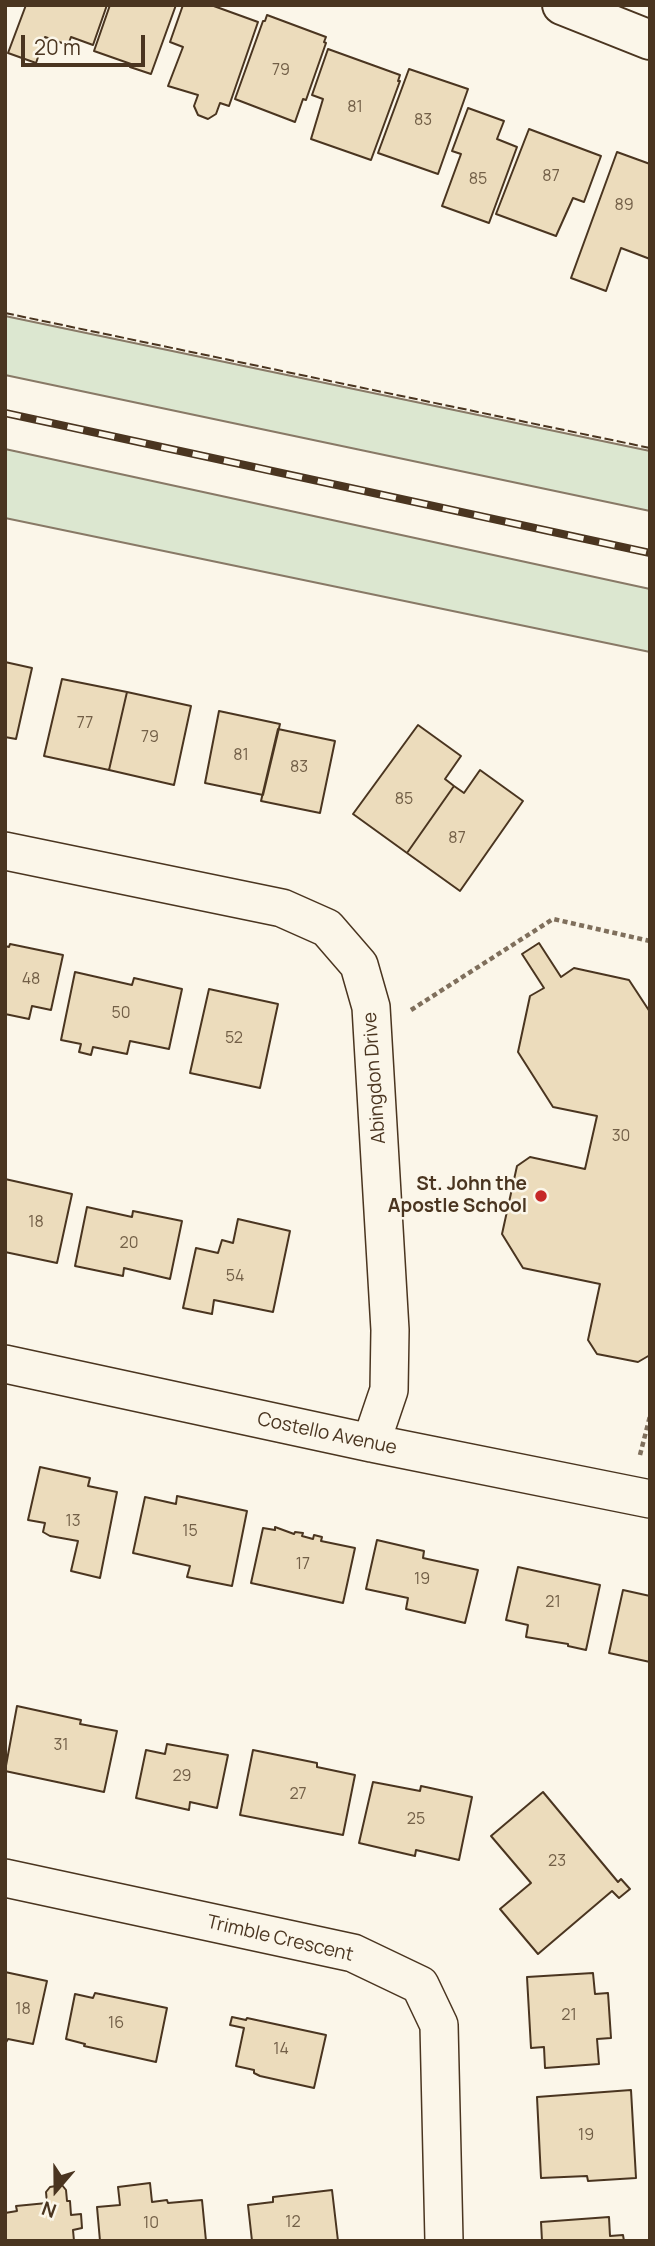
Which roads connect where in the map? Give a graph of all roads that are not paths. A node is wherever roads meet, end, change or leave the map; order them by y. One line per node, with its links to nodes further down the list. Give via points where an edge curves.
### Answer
1 (562, 5): 2 (street)
2 (650, 40)
3 (5, 850): 5 (street, Abingdon Drive, via 282,908 327,928 359,965 371,1007 390,1331 389,1390)
4 (5, 1364): 5 (street, Costello Avenue)
5 (371, 1443): 6 (street, Costello Avenue)
6 (650, 1499)
7 (5, 1878): 8 (street, Trimble Crescent, via 353,1954 421,1985 439,2025)
8 (444, 2241)

